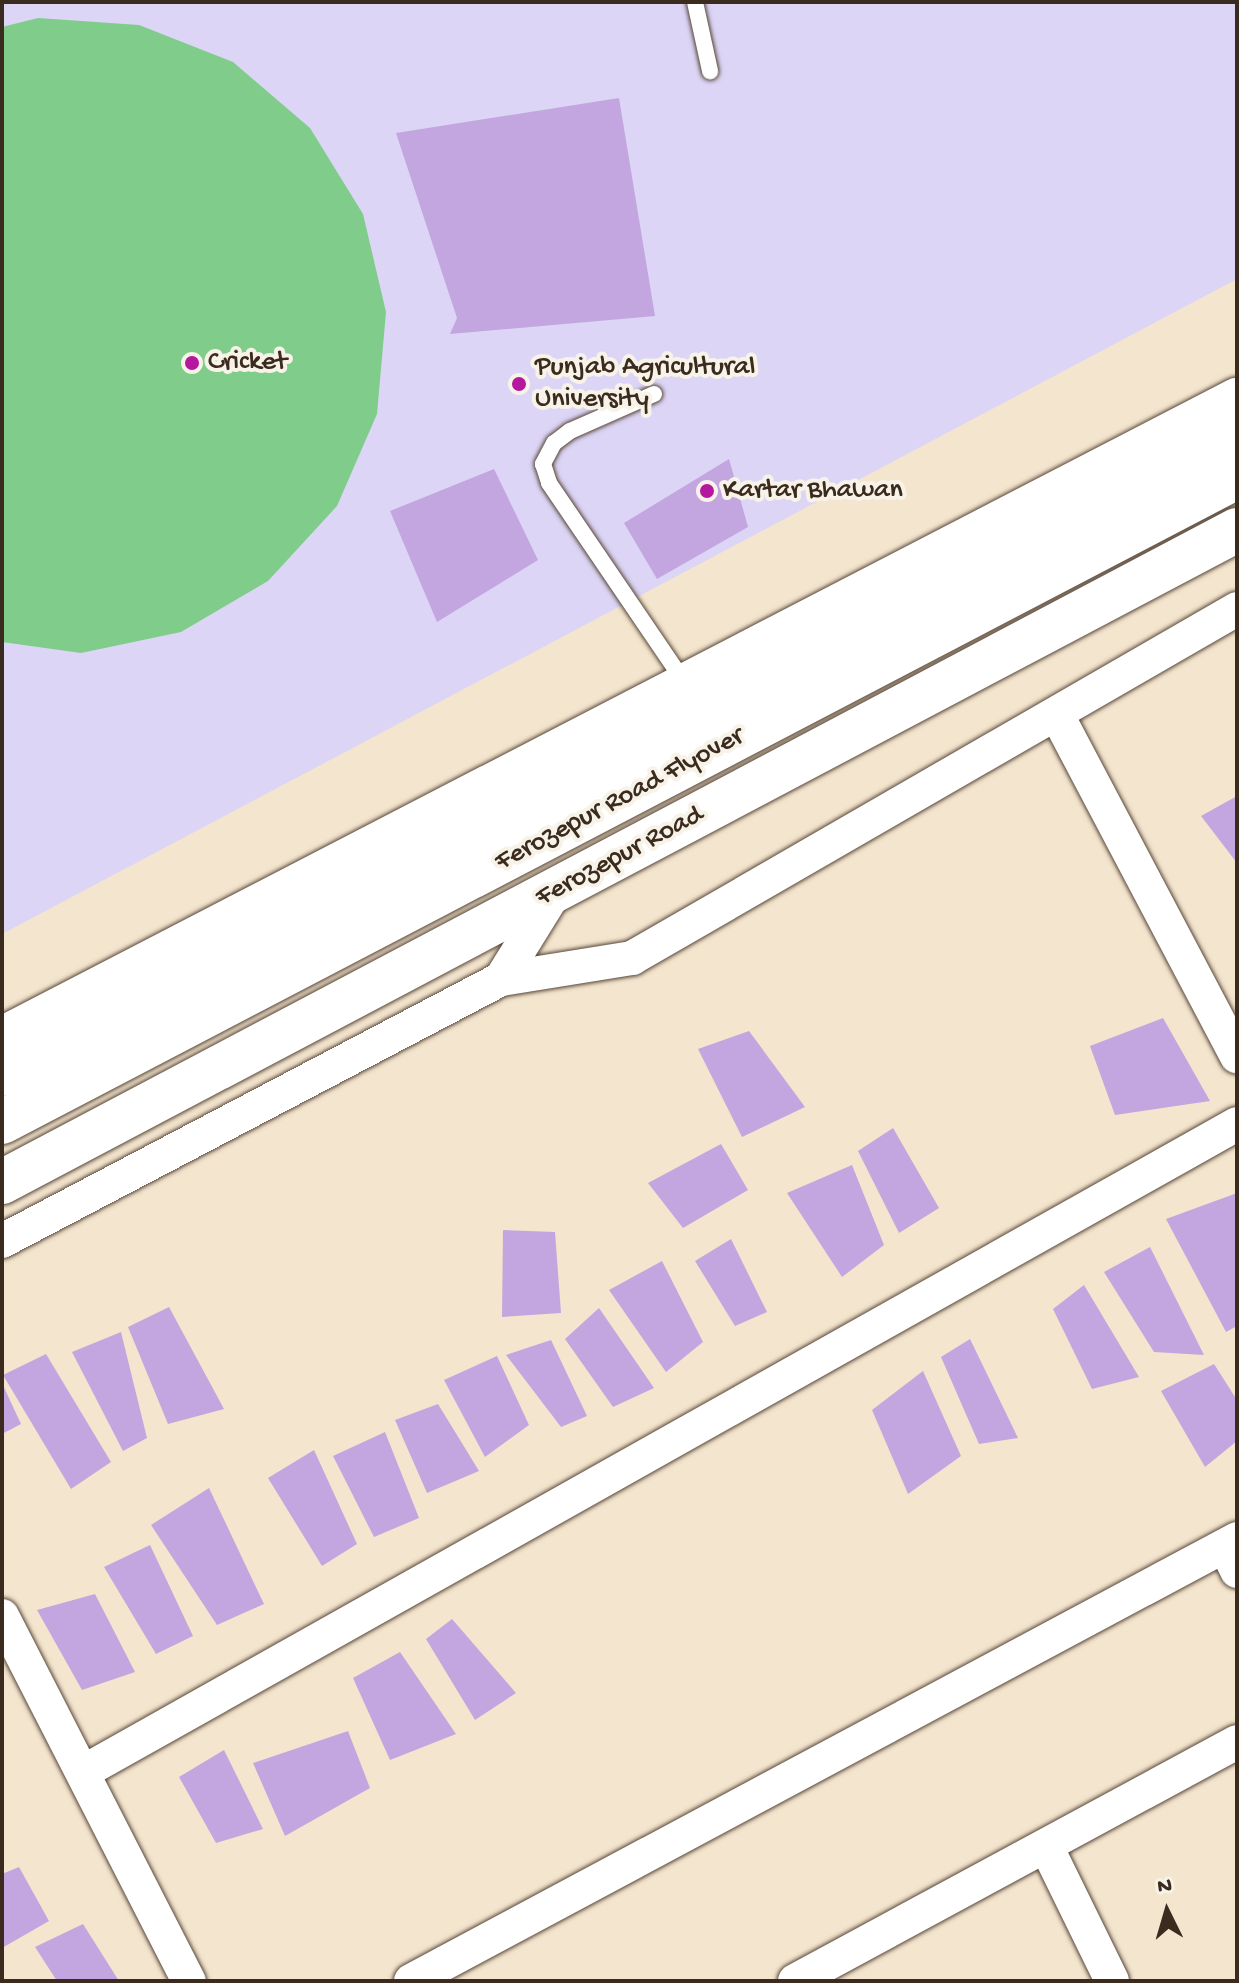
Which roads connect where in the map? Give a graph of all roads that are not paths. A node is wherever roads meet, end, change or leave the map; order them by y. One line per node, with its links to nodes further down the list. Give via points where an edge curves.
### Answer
1 (695, 2): 2 (lane)
2 (710, 71)
3 (654, 394): 9 (lane, via 570,431 554,443 543,464 549,483)
4 (1237, 400): 9 (main road)
5 (1237, 435): 15 (main road, Ferozepur Road Flyover, via 380,884)
6 (1237, 477): 16 (main road, Ferozepur Road Flyover)
7 (1237, 530): 11 (main road, Ferozepur Road)
8 (1237, 609): 10 (street)
9 (687, 687): 13 (main road)
10 (1057, 715): 12 (street, via 632,958); 14 (street)
11 (555, 892): 12 (street); 18 (main road, Ferozepur Road)
12 (501, 979): 19 (street)
13 (2, 1039)
14 (1237, 1057)
15 (2, 1074)
16 (2, 1122)
17 (1237, 1124): 23 (street)
18 (2, 1182)
19 (2, 1241)
20 (1233, 1552): 26 (street)
21 (2, 1616): 23 (street)
22 (1237, 1742): 24 (street)
23 (85, 1771): 25 (street)
24 (1046, 1846): 27 (street); 28 (street)
25 (189, 1981)
26 (411, 1981)
27 (795, 1981)
28 (1112, 1981)

